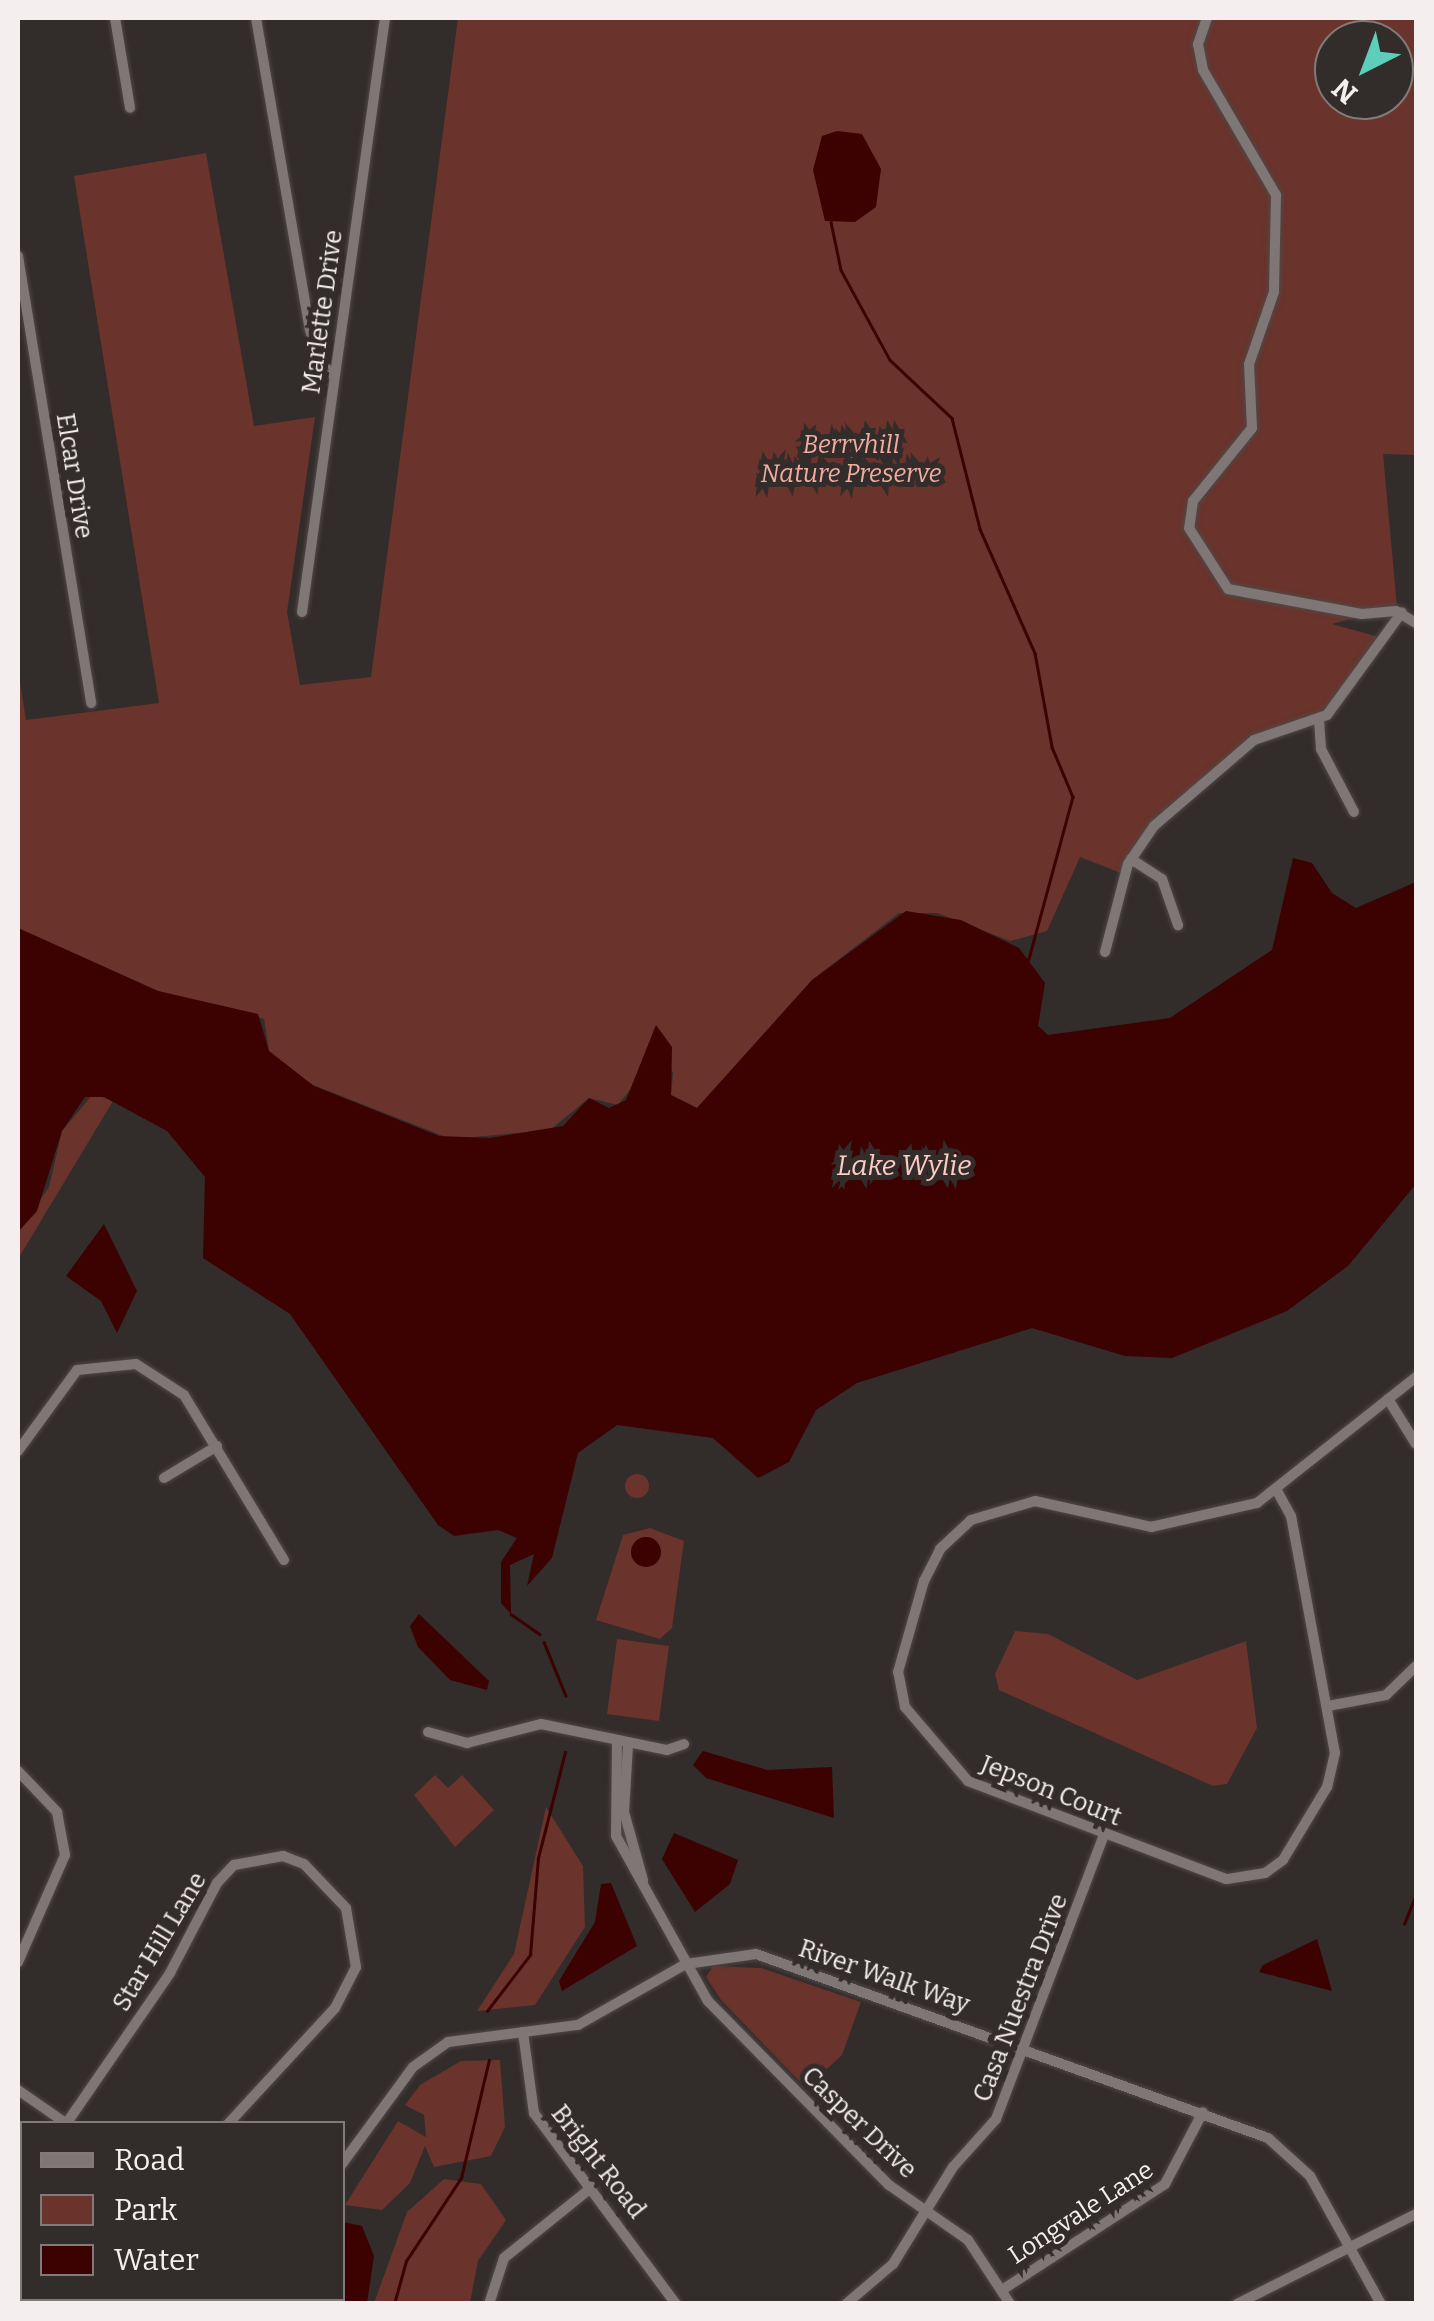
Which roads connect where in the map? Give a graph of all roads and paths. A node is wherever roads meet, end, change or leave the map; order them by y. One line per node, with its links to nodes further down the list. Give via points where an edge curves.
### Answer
1 (115, 18): 5 (street)
2 (256, 18): 7 (street, via 309,326 318,360)
3 (385, 18): 7 (street, Marlette Drive)
4 (1207, 18): 9 (street, via 1198,44 1203,70 1276,195 1274,292 1248,364 1252,428 1193,502 1189,528 1228,589)
5 (130, 108)
6 (18, 256): 11 (street, Elcar Drive)
7 (334, 376): 8 (street, Marlette Drive)
8 (302, 612)
9 (1402, 612): 10 (street); 12 (street, via 1355,687)
10 (1416, 624)
11 (91, 703)
12 (1319, 720): 13 (street, via 1321,748); 14 (street, via 1254,740 1166,813)
13 (1354, 812)
14 (1131, 859): 15 (street, via 1162,879); 16 (street)
15 (1178, 924)
16 (1106, 952)
17 (1416, 1377): 18 (street, Jepson Court)
18 (1388, 1399): 19 (street); 23 (street, Jepson Court)
19 (1416, 1444)
20 (216, 1446): 21 (street, via 176,1386 111,1360 67,1378); 22 (street); 24 (street)
21 (18, 1451)
22 (164, 1478)
23 (1276, 1489): 26 (street, Jepson Court, via 1291,1516); 31 (street, Jepson Court, via 1258,1503 1152,1528 1048,1503 1006,1505 958,1529 928,1569 898,1672 904,1707 968,1781)
24 (284, 1560)
25 (1416, 1666): 26 (street, via 1386,1695)
26 (1328, 1706): 31 (street, Jepson Court, via 1335,1752 1327,1787 1264,1874 1226,1879)
27 (428, 1732): 28 (street, via 467,1743 541,1724)
28 (623, 1744): 29 (street, via 680,1752); 33 (street, Casper Drive, via 624,1812 643,1880)
29 (684, 1744)
30 (18, 1771): 32 (street, via 57,1812 65,1854)
31 (1104, 1834): 35 (street, Casa Nuestra Drive)
32 (18, 1962)
33 (686, 1964): 34 (street, River Walk Way, via 592,2020); 35 (street, River Walk Way, via 756,1954); 43 (street, Casper Drive, via 750,2043 889,2185)
34 (524, 2032): 41 (street, River Walk Way, via 461,2038 432,2051); 42 (street, Bright Road, via 529,2101)
35 (1026, 2048): 37 (street, River Walk Way); 43 (street, Casa Nuestra Drive, via 994,2124)
36 (18, 2090): 38 (street)
37 (1203, 2112): 45 (street, River Walk Way, via 1290,2152); 46 (street, Longvale Lane, via 1165,2184)
38 (63, 2121)
39 (67, 2121): 40 (street, Star Hill Lane, via 170,1973 217,1884 234,1865 283,1856 304,1864 346,1908 356,1967 335,2008)
40 (231, 2121)
41 (345, 2160)
42 (592, 2187): 47 (street, via 504,2258); 48 (street, Bright Road)
43 (926, 2210): 46 (street, Casper Drive, via 968,2240); 49 (street, Casa Nuestra Drive, via 893,2264)
44 (1416, 2214): 45 (street)
45 (1348, 2245): 51 (street); 52 (street, River Walk Way)
46 (1002, 2290): 50 (street, Casper Drive)
47 (489, 2304)
48 (676, 2304)
49 (846, 2304)
50 (1010, 2304)
51 (1237, 2304)
52 (1380, 2304)

